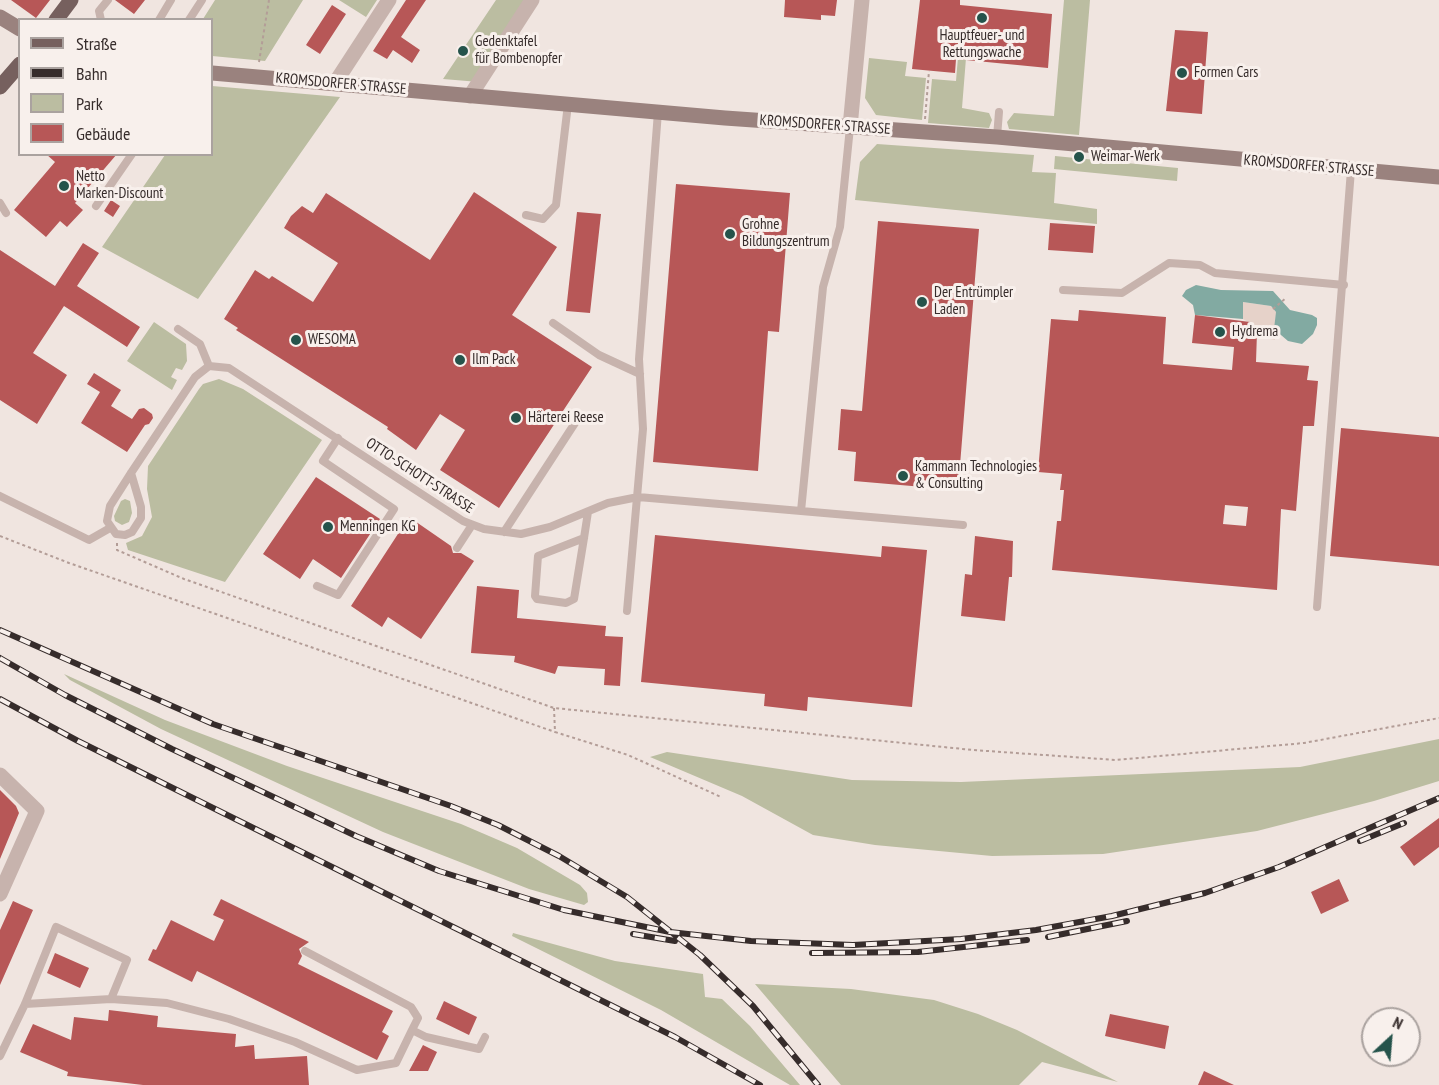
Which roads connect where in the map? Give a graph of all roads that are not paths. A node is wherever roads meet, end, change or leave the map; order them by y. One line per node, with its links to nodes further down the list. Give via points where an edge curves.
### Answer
1 (71, 0): 9 (main road)
2 (108, 0): 10 (lane, via 99,11)
3 (171, 0): 11 (lane)
4 (202, 0): 12 (lane)
5 (389, 0): 16 (street)
6 (532, 0): 18 (street)
7 (862, 0): 22 (street)
8 (0, 17): 13 (street)
9 (58, 18)
10 (101, 18)
11 (160, 18)
12 (190, 18)
13 (18, 28)
14 (18, 66): 17 (main road)
15 (213, 73): 16 (street, KROMSDORFER STRASSE)
16 (335, 83): 18 (street, KROMSDORFER STRASSE)
17 (0, 87)
18 (470, 96): 19 (street, KROMSDORFER STRASSE)
19 (568, 104): 20 (street, KROMSDORFER STRASSE); 30 (lane, via 556,205 543,219)
20 (658, 112): 22 (street, KROMSDORFER STRASSE); 36 (lane)
21 (999, 112): 23 (lane)
22 (850, 127): 23 (street, KROMSDORFER STRASSE); 42 (lane, via 840,227 823,287)
23 (997, 137): 25 (street, KROMSDORFER STRASSE)
24 (131, 156): 28 (lane)
25 (1351, 170): 26 (street, KROMSDORFER STRASSE); 31 (lane)
26 (1439, 177)
27 (0, 203): 29 (lane)
28 (96, 206)
29 (6, 213)
30 (526, 215)
31 (1344, 285): 32 (lane, via 1215,273 1200,265 1169,263 1122,293); 51 (lane)
32 (1064, 290)
33 (553, 323): 36 (lane, via 599,356)
34 (178, 329): 35 (lane, via 203,341)
35 (209, 366): 38 (lane, OTTO-SCHOTT-STRASSE, via 229,368); 39 (lane, via 195,377)
36 (640, 374): 41 (lane, via 643,429)
37 (575, 423): 47 (lane)
38 (338, 438): 44 (lane, OTTO-SCHOTT-STRASSE); 50 (lane, via 323,460 394,509 338,594)
39 (131, 472): 46 (lane, via 107,512); 46 (lane, via 141,518 132,532 125,535)
40 (0, 496): 46 (lane, via 89,540)
41 (638, 497): 42 (lane, OTTO-SCHOTT-STRASSE); 43 (lane, OTTO-SCHOTT-STRASSE); 52 (lane)
42 (801, 511): 45 (lane, OTTO-SCHOTT-STRASSE)
43 (588, 512): 47 (lane, OTTO-SCHOTT-STRASSE, via 521,534); 48 (lane)
44 (472, 525): 47 (lane, OTTO-SCHOTT-STRASSE); 49 (lane)
45 (963, 525)
46 (113, 531)
47 (504, 532)
48 (584, 538): 48 (lane, via 574,599 566,603 537,599 538,556)
49 (457, 548)
50 (317, 586)
51 (1317, 607)
52 (627, 611)
53 (0, 776): 54 (street, via 37,811)
54 (0, 894)
55 (305, 951): 58 (lane, via 411,1007 418,1018)
56 (111, 999): 57 (lane); 57 (lane, via 127,960 56,927); 58 (lane, via 167,1003 229,1020 295,1042 357,1070 396,1063)
57 (25, 1004): 60 (lane)
58 (412, 1030): 59 (lane, via 479,1049)
59 (485, 1036)
60 (0, 1056)

